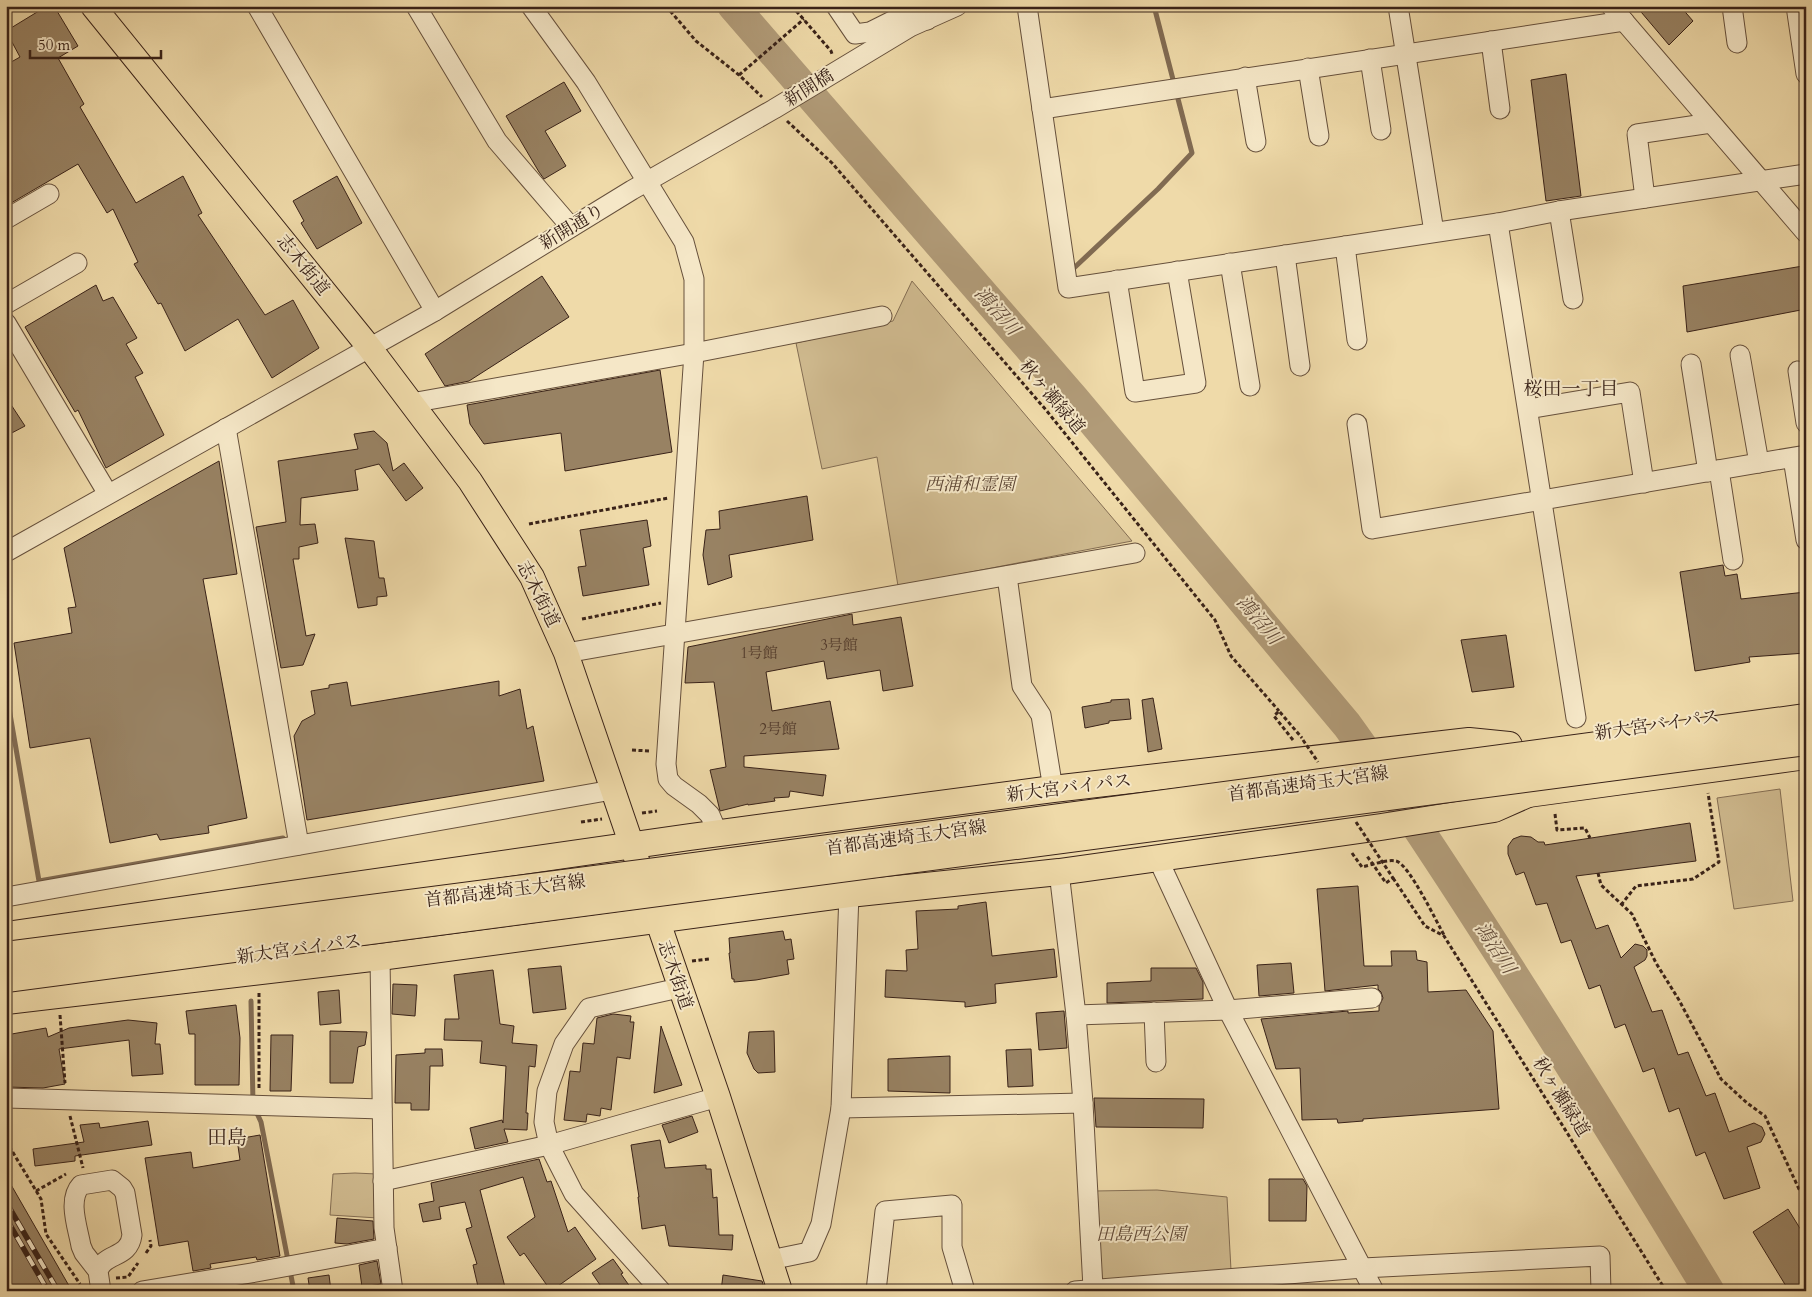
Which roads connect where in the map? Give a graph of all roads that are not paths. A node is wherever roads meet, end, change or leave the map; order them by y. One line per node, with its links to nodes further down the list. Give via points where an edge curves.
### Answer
1 (93, 6): 51 (main road, 志木街道)
2 (257, 6): 47 (street)
3 (416, 6): 36 (street, via 496,141)
4 (531, 6): 30 (street, via 586,82)
5 (836, 6): 12 (street, via 855,34 870,32 912,11)
6 (957, 6): 12 (street)
7 (1027, 6): 22 (street)
8 (1398, 6): 16 (street)
9 (1611, 6): 13 (street)
10 (1732, 6): 15 (street)
11 (1796, 6): 19 (street)
12 (927, 20): 21 (street, 新開橋, via 839,61)
13 (1624, 21): 14 (street); 24 (street)
14 (1490, 41): 16 (street); 23 (street)
15 (1737, 43)
16 (1406, 53): 17 (street); 37 (street)
17 (1370, 59): 18 (street); 25 (street)
18 (1308, 68): 20 (street); 26 (street)
19 (1806, 74)
20 (1245, 77): 22 (street); 27 (street)
21 (776, 109): 30 (street, 新開通り)
22 (1042, 109): 44 (street, via 1068,288)
23 (1500, 109)
24 (1711, 123): 29 (street); 32 (street, via 1637,134)
25 (1381, 130)
26 (1319, 136)
27 (1256, 142)
28 (1806, 174): 29 (street)
29 (1761, 181): 32 (street); 38 (street)
30 (646, 182): 36 (street, 新開通り); 52 (street, via 684,242 694,278)
31 (49, 194): 34 (street)
32 (1645, 198): 33 (street)
33 (1559, 211): 35 (street); 45 (street)
34 (6, 220)
35 (1498, 223): 37 (street); 59 (street)
36 (571, 227): 47 (street, 新開通り)
37 (1434, 232): 39 (street)
38 (1806, 233)
39 (1345, 246): 40 (street); 50 (street)
40 (1285, 255): 42 (street); 55 (street)
41 (77, 263): 46 (street)
42 (1230, 263): 43 (street); 57 (street)
43 (1177, 271): 44 (street); 44 (street, via 1196,382 1135,392)
44 (1117, 280)
45 (1573, 299)
46 (6, 304)
47 (435, 311): 51 (street, 新開通り)
48 (882, 316): 52 (street)
49 (6, 323): 67 (street)
50 (1357, 340)
51 (369, 347): 58 (main road, 志木街道); 62 (street, 新開通り)
52 (694, 354): 58 (street); 74 (street)
53 (1740, 355): 64 (street)
54 (1691, 364): 65 (street)
55 (1300, 366)
56 (1798, 371): 60 (street)
57 (1250, 386)
58 (411, 403): 75 (main road, 志木街道, via 470,481 532,577)
59 (1528, 409): 66 (street, via 1630,392); 68 (street)
60 (1806, 423)
61 (1357, 424): 68 (street, via 1372,529)
62 (226, 428): 67 (street, 新開通り); 86 (street)
63 (1799, 456): 64 (street); 69 (street)
64 (1758, 463): 65 (street)
65 (1714, 471): 66 (street); 72 (street)
66 (1644, 483): 68 (street)
67 (108, 494): 70 (street, 新開通り)
68 (1542, 500): 78 (street)
69 (1806, 540)
70 (6, 552)
71 (1135, 553): 73 (street)
72 (1733, 560)
73 (1007, 576): 74 (street); 82 (street, via 1022,686 1041,714)
74 (674, 634): 75 (street); 85 (street, via 666,764 668,779 710,815)
75 (566, 653): 83 (main road, 志木街道)
76 (1806, 704): 81 (highway, 新大宮バイパス, via 1509,745 1469,740 1411,755)
77 (1806, 717): 99 (highway, 首都高速埼玉大宮線, bridge)
78 (1576, 718)
79 (1806, 742): 101 (highway, 首都高速埼玉大宮線, bridge)
80 (1806, 756): 84 (highway, via 1528,794 1494,809 1446,808)
81 (1342, 764): 82 (highway, 新大宮バイパス); 88 (highway, 新大宮バイパス)
82 (1053, 789): 85 (highway, 新大宮バイパス)
83 (612, 790): 86 (street); 87 (main road, 志木街道)
84 (1375, 828): 89 (highway); 92 (highway)
85 (718, 834): 87 (highway, 新大宮バイパス)
86 (299, 844): 94 (street)
87 (631, 845): 96 (main road, 志木街道); 97 (highway, 新大宮バイパス)
88 (705, 857)
89 (1158, 859): 90 (highway); 106 (street)
90 (1059, 872): 93 (highway); 108 (street)
91 (581, 873): 98 (highway)
92 (714, 893)
93 (849, 894): 96 (highway); 113 (street)
94 (6, 897)
95 (591, 910): 102 (highway, 新大宮バイパス)
96 (656, 919): 100 (highway); 103 (main road, 志木街道)
97 (6, 935)
98 (6, 949)
99 (6, 955)
100 (380, 957): 105 (highway); 114 (street)
101 (6, 979)
102 (6, 988)
103 (679, 988): 110 (main road, 志木街道); 115 (street, via 589,1008 564,1044 546,1091 544,1122)
104 (1372, 998): 106 (street)
105 (6, 1001)
106 (1228, 1010): 107 (street); 119 (street)
107 (1154, 1012): 108 (street); 109 (street)
108 (1076, 1015): 112 (street)
109 (1156, 1062)
110 (718, 1097): 115 (street); 118 (main road, 志木街道)
111 (6, 1098): 114 (street)
112 (1083, 1103): 113 (street); 122 (street)
113 (841, 1108): 118 (street, via 821,1224 809,1252)
114 (382, 1109): 116 (street)
115 (549, 1145): 116 (street); 126 (street, via 574,1194)
116 (383, 1181): 117 (street)
117 (387, 1248): 124 (street); 125 (street)
118 (770, 1260): 127 (main road, 志木街道)
119 (1363, 1268): 121 (street); 130 (street); 131 (street, via 1600,1256)
120 (98, 1271): 120 (street, via 84,1253 75,1194 81,1185 112,1180 124,1193 131,1241 120,1254 104,1262); 123 (street)
121 (1167, 1288): 122 (street)
122 (1084, 1290)
123 (101, 1291)
124 (142, 1291)
125 (393, 1291)
126 (661, 1291)
127 (780, 1291)
128 (876, 1291): 129 (street, via 885,1211 952,1205 952,1247)
129 (965, 1291)
130 (1374, 1291)
131 (1601, 1291)

